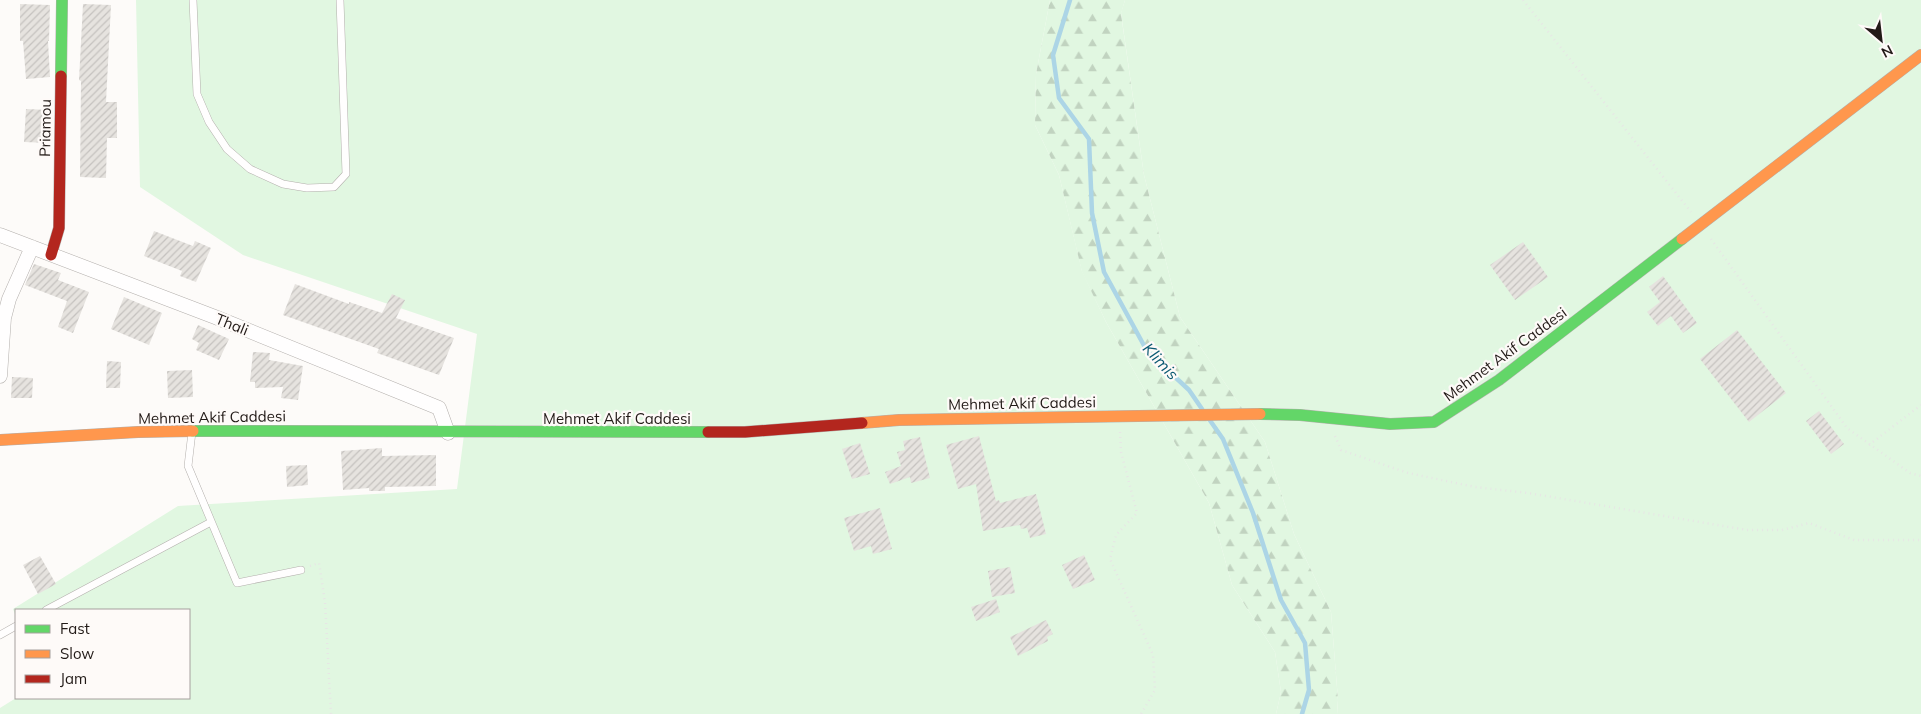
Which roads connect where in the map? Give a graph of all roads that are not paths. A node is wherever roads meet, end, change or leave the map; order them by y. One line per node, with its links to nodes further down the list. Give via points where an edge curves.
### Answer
1 (62, 0): 7 (street, Priamou, via 59,228)
2 (193, 0): 3 (lane, via 197,94 209,122 227,149 250,169 283,184 307,188 334,187 346,174)
3 (340, 0)
4 (1921, 55): 10 (street, Mehmet Akif Caddesi, via 1499,380 1434,422 1390,424 1300,415 1232,414 899,420 745,432)
5 (0, 235): 6 (street, Thali)
6 (32, 247): 7 (street, Thali); 8 (street, via 4,318)
7 (51, 255): 10 (street, Thali, via 439,408)
8 (0, 376)
9 (192, 431): 10 (street, Mehmet Akif Caddesi); 11 (street, Mehmet Akif Caddesi); 12 (lane, via 188,466)
10 (448, 432)
11 (0, 440)
12 (211, 522): 13 (lane, via 237,583); 14 (lane)
13 (301, 570)
14 (48, 609)
15 (15, 627): 16 (lane)
16 (0, 635)

